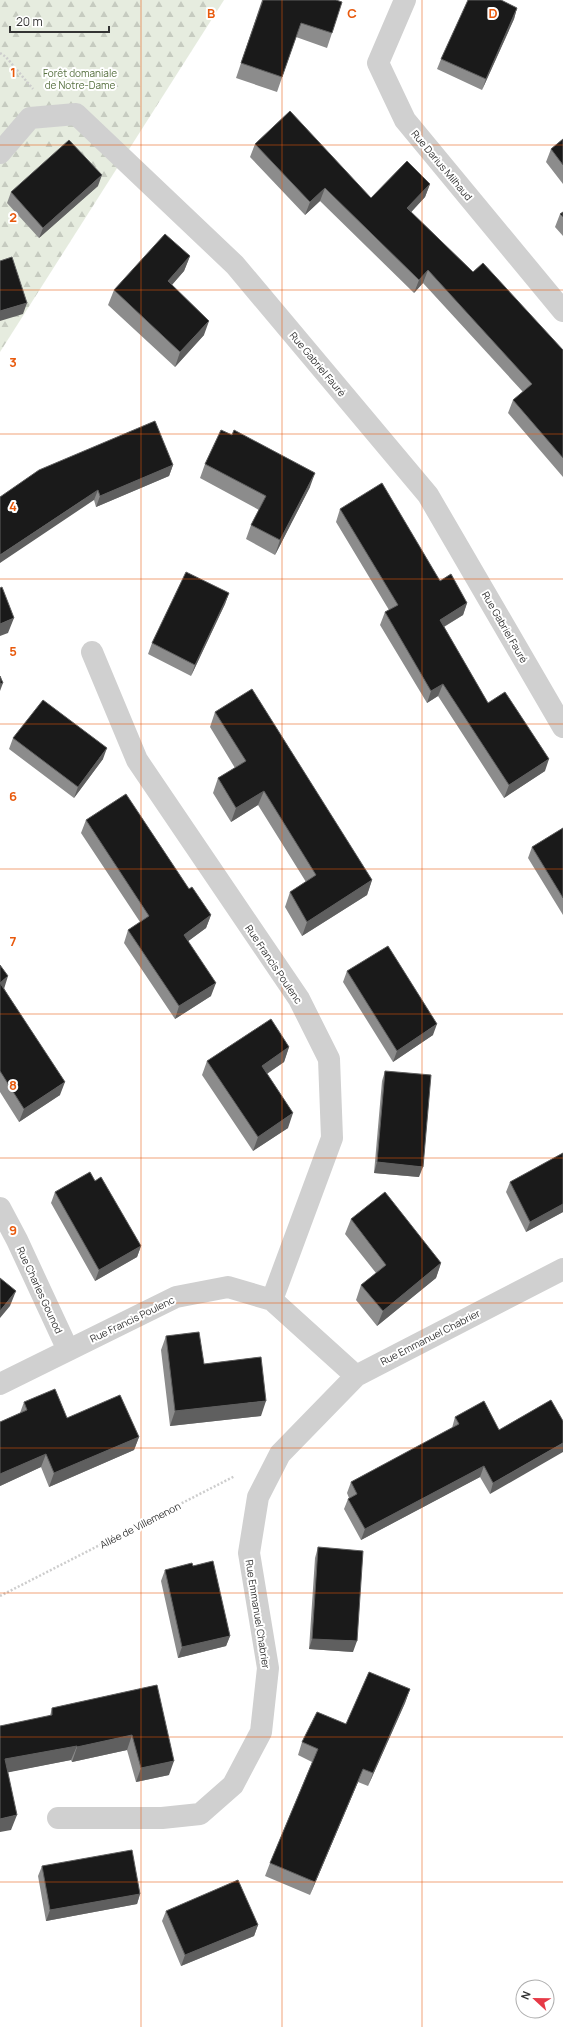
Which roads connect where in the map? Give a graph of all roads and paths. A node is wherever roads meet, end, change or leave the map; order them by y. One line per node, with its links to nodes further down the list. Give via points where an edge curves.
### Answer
1 (405, 0): 5 (street, Rue Darius Milhaud, via 378,62 404,120)
2 (0, 53): 3 (path, via 6,56)
3 (55, 116): 4 (street, Rue Gabriel Fauré, via 30,118); 7 (street, Rue Gabriel Fauré, via 76,114 235,265 428,495)
4 (0, 153)
5 (563, 311)
6 (92, 652): 10 (street, Rue Francis Poulenc, via 137,760 299,999 329,1059 332,1138)
7 (560, 717)
8 (0, 1208): 11 (street, Rue Charles Gounod)
9 (563, 1268): 12 (street, Rue Emmanuel Chabrier)
10 (272, 1300): 11 (street, Rue Francis Poulenc, via 228,1287 176,1297); 12 (street, Rue Francis Poulenc)
11 (68, 1350): 13 (street, Rue Francis Poulenc)
12 (356, 1376): 16 (street, Rue Emmanuel Chabrier, via 280,1454 258,1497 249,1553 268,1668 262,1732 233,1785 200,1814 162,1818)
13 (0, 1384)
14 (238, 1475): 15 (path, Allée de Villemenon)
15 (0, 1596)
16 (58, 1818)

